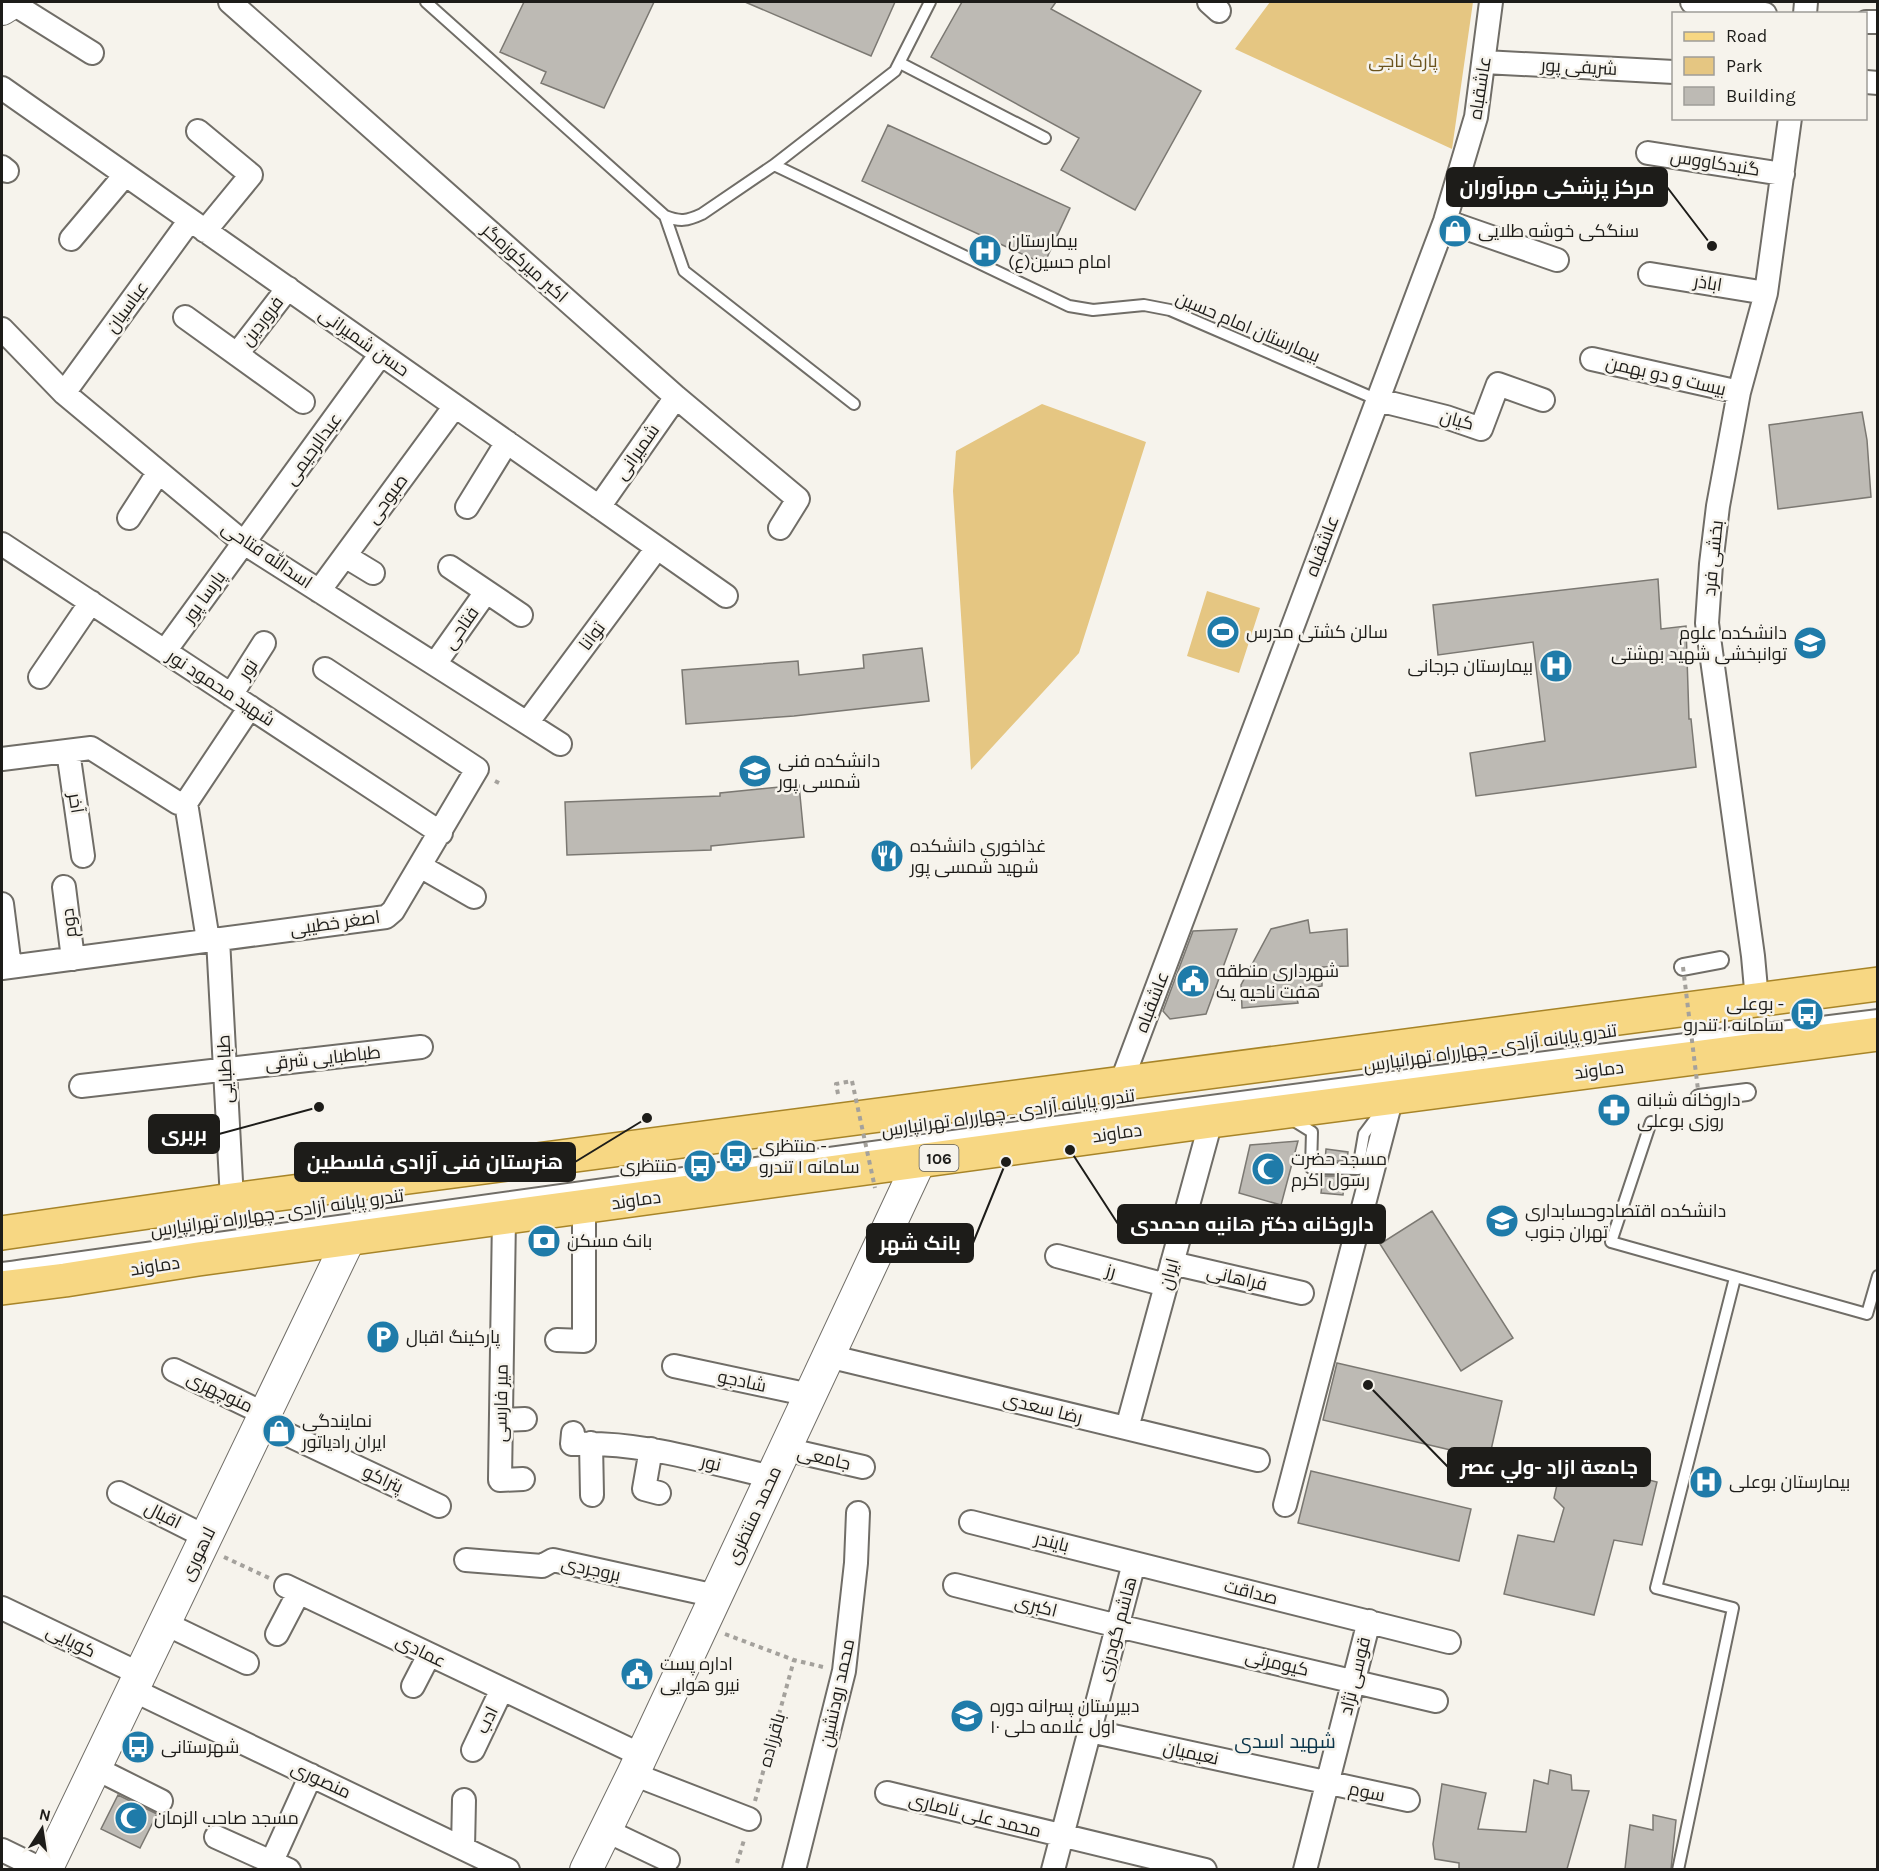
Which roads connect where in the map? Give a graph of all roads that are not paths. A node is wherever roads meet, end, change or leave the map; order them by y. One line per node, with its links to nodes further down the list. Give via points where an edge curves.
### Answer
1 (230, 2): 35 (street, اکبر میرکوزه‌گر)
2 (426, 2): 20 (lane)
3 (930, 2): 10 (lane)
4 (1491, 2): 9 (street, عاشقباه)
5 (1692, 2): 7 (street)
6 (9, 4): 8 (street)
7 (1753, 12)
8 (92, 53)
9 (1484, 62): 11 (street, شریفی پور); 21 (street, عاشقباه, via 1472,135)
10 (900, 63): 15 (lane); 17 (lane, via 895,71)
11 (1672, 72)
12 (2, 88): 19 (street, حسن شمیرانی)
13 (1790, 120): 18 (street, بخشی فرد)
14 (198, 131): 22 (street, عباسیان, via 251,175)
15 (1045, 138)
16 (1648, 153): 18 (street, گنبدکاووس)
17 (774, 165): 20 (lane, via 702,214 679,221); 36 (lane, بیمارستان امام حسین, via 1069,306 1093,310 1144,305 1170,310)
18 (1783, 174): 27 (street, بخشی فرد)
19 (125, 175): 22 (street, حسن شمیرانی); 23 (street)
20 (665, 216): 39 (lane, via 684,271)
21 (1445, 221): 24 (street); 36 (street, عاشقباه)
22 (198, 226): 26 (street, حسن شمیرانی); 34 (street, عباسیان)
23 (71, 239)
24 (1557, 260)
25 (1650, 274): 27 (street, اباذر)
26 (288, 288): 30 (street, فروردین); 31 (street, حسن شمیرانی)
27 (1766, 293): 33 (street, بخشی فرد)
28 (185, 317): 30 (street)
29 (2, 329): 34 (street, اسدالله فتاحی)
30 (237, 354): 38 (street)
31 (381, 354): 40 (street, حسن شمیرانی); 47 (street, عبدالرحیمی)
32 (1592, 359): 33 (street, بیست و دو بهمن)
33 (1739, 392): 82 (street, بخشی فرد, via 1718,506 1707,623)
34 (64, 393): 42 (street, اسدالله فتاحی)
35 (676, 397): 44 (street, شمیرانی); 46 (street, اکبر میرکوزه‌گر, via 798,499)
36 (1378, 400): 37 (street, کیان, via 1480,429 1498,384); 87 (street, عاشقباه)
37 (1543, 400)
38 (303, 402)
39 (854, 404)
40 (455, 406): 41 (street, حسن شمیرانی); 50 (street, صبوحی)
41 (507, 442): 43 (street); 44 (street, حسن شمیرانی)
42 (158, 473): 45 (street); 47 (street, اسدالله فتاحی)
43 (467, 507)
44 (599, 507): 49 (street, حسن شمیرانی)
45 (129, 518)
46 (780, 528)
47 (244, 543): 53 (street, اسدالله فتاحی); 59 (street, پارسا پور)
48 (2, 544): 56 (street, شهید محمود نور)
49 (657, 548): 55 (street, حسن شمیرانی); 65 (street, توانا)
50 (345, 556): 52 (street); 53 (street, صبوحی)
51 (450, 567): 54 (street)
52 (373, 573)
53 (319, 591): 60 (street, اسدالله فتاحی)
54 (486, 592): 57 (street); 60 (street, فتاحی)
55 (726, 596)
56 (91, 602): 59 (street, شهید محمود نور); 62 (street)
57 (520, 615)
58 (264, 643): 63 (street, نور)
59 (165, 651): 63 (street, شهید محمود نور)
60 (435, 664): 65 (street, اسدالله فتاحی)
61 (325, 669): 70 (street, اصغر خطیبی, via 477,769)
62 (40, 677)
63 (231, 695): 64 (street, شهید محمود نور)
64 (250, 707): 69 (street); 70 (street, شهید محمود نور)
65 (527, 723): 66 (street, اسدالله فتاحی)
66 (560, 744)
67 (68, 751): 68 (street); 69 (street, via 91,748 178,803); 71 (street, آخر)
68 (2, 759)
69 (186, 803): 76 (street, طباطبایی)
70 (441, 832): 72 (street, اصغر خطیبی)
71 (83, 856)
72 (420, 866): 74 (street); 76 (street, اصغر خطیبی, via 386,917)
73 (64, 887): 77 (street, دوم)
74 (474, 897)
75 (2, 904): 80 (street)
76 (213, 939): 77 (street, اصغر خطیبی); 86 (street, طباطبایی)
77 (73, 959): 80 (street, اصغر خطیبی)
78 (1720, 960): 79 (street)
79 (1683, 967)
80 (6, 968)
81 (1878, 984): 82 (main road)
82 (1757, 1000): 87 (main road)
83 (1878, 1015): 105 (lane, تندرو پایانه آزادی ـ چهارراه تهرانپارس)
84 (1878, 1034): 90 (main road, دماوند / 106)
85 (421, 1047): 86 (street, طباطبایی شرقی)
86 (225, 1068): 88 (street, طباطبایی شرقی); 96 (street, طباطبایی)
87 (1121, 1083): 96 (main road)
88 (81, 1086)
89 (1747, 1092): 91 (street)
90 (1392, 1097): 92 (main road, دماوند / 106); 92 (lane, via 1364,1134 1358,1168 1311,1168 1312,1132); 131 (street)
91 (1699, 1098)
92 (1278, 1112): 93 (main road, دماوند / 106)
93 (1211, 1120): 95 (main road, دماوند / 106); 104 (street, ایران)
94 (1651, 1122): 107 (lane, via 1611,1242)
95 (920, 1160): 97 (main road, دماوند / 106); 114 (main road, محمد منتظری)
96 (232, 1200): 100 (main road)
97 (584, 1207): 98 (main road, دماوند / 106); 113 (street, via 584,1341)
98 (504, 1217): 102 (main road, دماوند / 106); 120 (street, میر فارسی)
99 (2, 1220): 100 (main road)
100 (57, 1225): 101 (main road)
101 (2, 1233)
102 (349, 1239): 108 (main road, دماوند / 106); 118 (main road, لاهوری)
103 (1056, 1256): 109 (street, رز)
104 (1172, 1263): 109 (street, ایران); 111 (street, فراهانی)
105 (2, 1268)
106 (1878, 1276): 107 (lane, via 1867,1314)
107 (1735, 1278): 178 (lane, via 1656,1588 1733,1608)
108 (65, 1280): 110 (main road, دماوند / 106); 112 (main road)
109 (1166, 1285): 121 (street, ایران)
110 (2, 1288)
111 (1302, 1293)
112 (2, 1300)
113 (557, 1340)
114 (828, 1356): 117 (main road, محمد منتظری); 121 (street, رضا سعدی)
115 (674, 1366): 117 (street, شادجو)
116 (174, 1370): 118 (street, منوچهری)
117 (810, 1395): 123 (main road, محمد منتظری)
118 (263, 1418): 132 (street, پتراکو); 135 (main road, لاهوری)
119 (525, 1419): 120 (street)
120 (501, 1420): 127 (street, میر فارسی, via 500,1480)
121 (1127, 1428): 124 (street, رضا سعدی)
122 (651, 1449): 126 (street, نور); 129 (street, via 644,1489); 130 (street, نور, via 590,1440)
123 (785, 1449): 125 (street, جامعی); 126 (main road, محمد منتظری)
124 (1258, 1460)
125 (863, 1467)
126 (772, 1477): 139 (main road, محمد منتظری)
127 (523, 1479)
128 (119, 1493): 135 (street, اقبال)
129 (660, 1493)
130 (592, 1495)
131 (1285, 1505)
132 (439, 1506)
133 (858, 1513): 174 (street, محمد رودنشین, via 844,1671)
134 (971, 1522): 137 (street, بایندر)
135 (204, 1541): 142 (main road, لاهوری)
136 (466, 1560): 139 (street, بروجردی, via 542,1566 553,1560)
137 (1134, 1563): 141 (street, صداقت); 143 (street, هاشم گودرزی)
138 (955, 1585): 143 (street, اکبری)
139 (716, 1596): 155 (main road, محمد منتظری)
140 (2, 1608): 149 (street, کوپایی)
141 (1368, 1622): 145 (street, صداقت); 148 (street, قوسی نژاد)
142 (164, 1623): 147 (street); 149 (main road, لاهوری)
143 (1118, 1626): 148 (street, کیومرثی); 153 (street, هاشم گودرزی)
144 (277, 1634): 146 (street, عمادی, via 292,1589)
145 (1449, 1642)
146 (429, 1655): 150 (street); 151 (street, عمادی)
147 (247, 1663)
148 (1353, 1681): 152 (street, کیومرثی); 158 (street, قوسی نژاد)
149 (136, 1682): 156 (main road, لاهوری); 157 (street, منصوری)
150 (413, 1686)
151 (502, 1689): 154 (street, ادب); 155 (street, عمادی)
152 (1436, 1701)
153 (1090, 1731): 158 (street, نعیمیان); 165 (street, هاشم گودرزی)
154 (472, 1750)
155 (637, 1765): 163 (street); 164 (main road, محمد منتظری)
156 (95, 1768): 162 (street); 171 (main road, لاهوری)
157 (311, 1775): 168 (street, منصوری); 170 (street)
158 (1327, 1783): 161 (street, سوم); 177 (street, قوسی نژاد)
159 (887, 1793): 165 (street, محمد علی ناصاری)
160 (464, 1800): 168 (street)
161 (1408, 1800)
162 (161, 1801)
163 (749, 1819)
164 (605, 1830): 169 (street); 173 (main road, محمد منتظری)
165 (1062, 1836): 175 (street, هاشم گودرزی); 176 (street, محمد علی ناصاری)
166 (216, 1837): 170 (street)
167 (2, 1850): 171 (street)
168 (466, 1856): 172 (street, منصوری)
169 (668, 1860)
170 (276, 1867)
171 (44, 1869)
172 (508, 1869)
173 (586, 1869)
174 (794, 1869)
175 (1053, 1869)
176 (1204, 1869)
177 (1305, 1869)
178 (1678, 1869)

